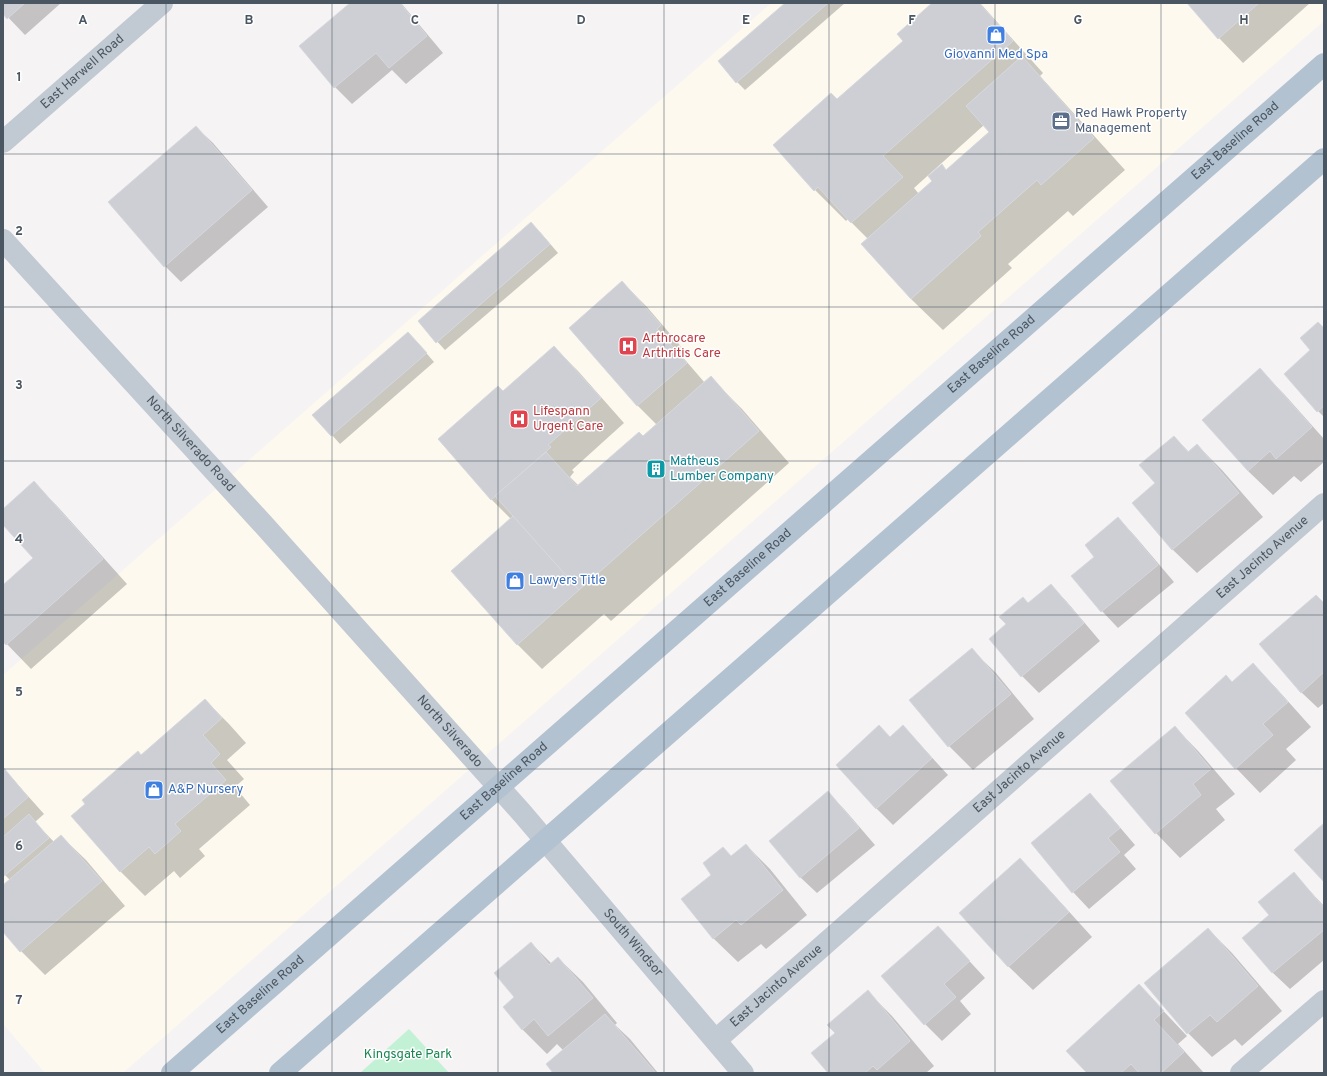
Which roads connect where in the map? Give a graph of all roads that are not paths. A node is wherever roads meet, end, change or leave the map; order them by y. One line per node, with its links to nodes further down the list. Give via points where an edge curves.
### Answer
1 (162, 3): 3 (street, East Harwell Road)
2 (1324, 64): 8 (main road, East Baseline Road)
3 (3, 142)
4 (1324, 159): 10 (main road)
5 (3, 240): 7 (street, North Silverado Road)
6 (1324, 504): 12 (street, East Jacinto Avenue)
7 (376, 650): 8 (street, North Silverado)
8 (499, 788): 9 (street, North Silverado); 13 (main road, East Baseline Road)
9 (522, 813): 10 (street, South Windsor)
10 (545, 841): 12 (street, South Windsor); 14 (main road)
11 (1324, 1001): 16 (street)
12 (716, 1040): 15 (street, South Windsor)
13 (172, 1073)
14 (280, 1073)
15 (743, 1073)
16 (1241, 1073)

